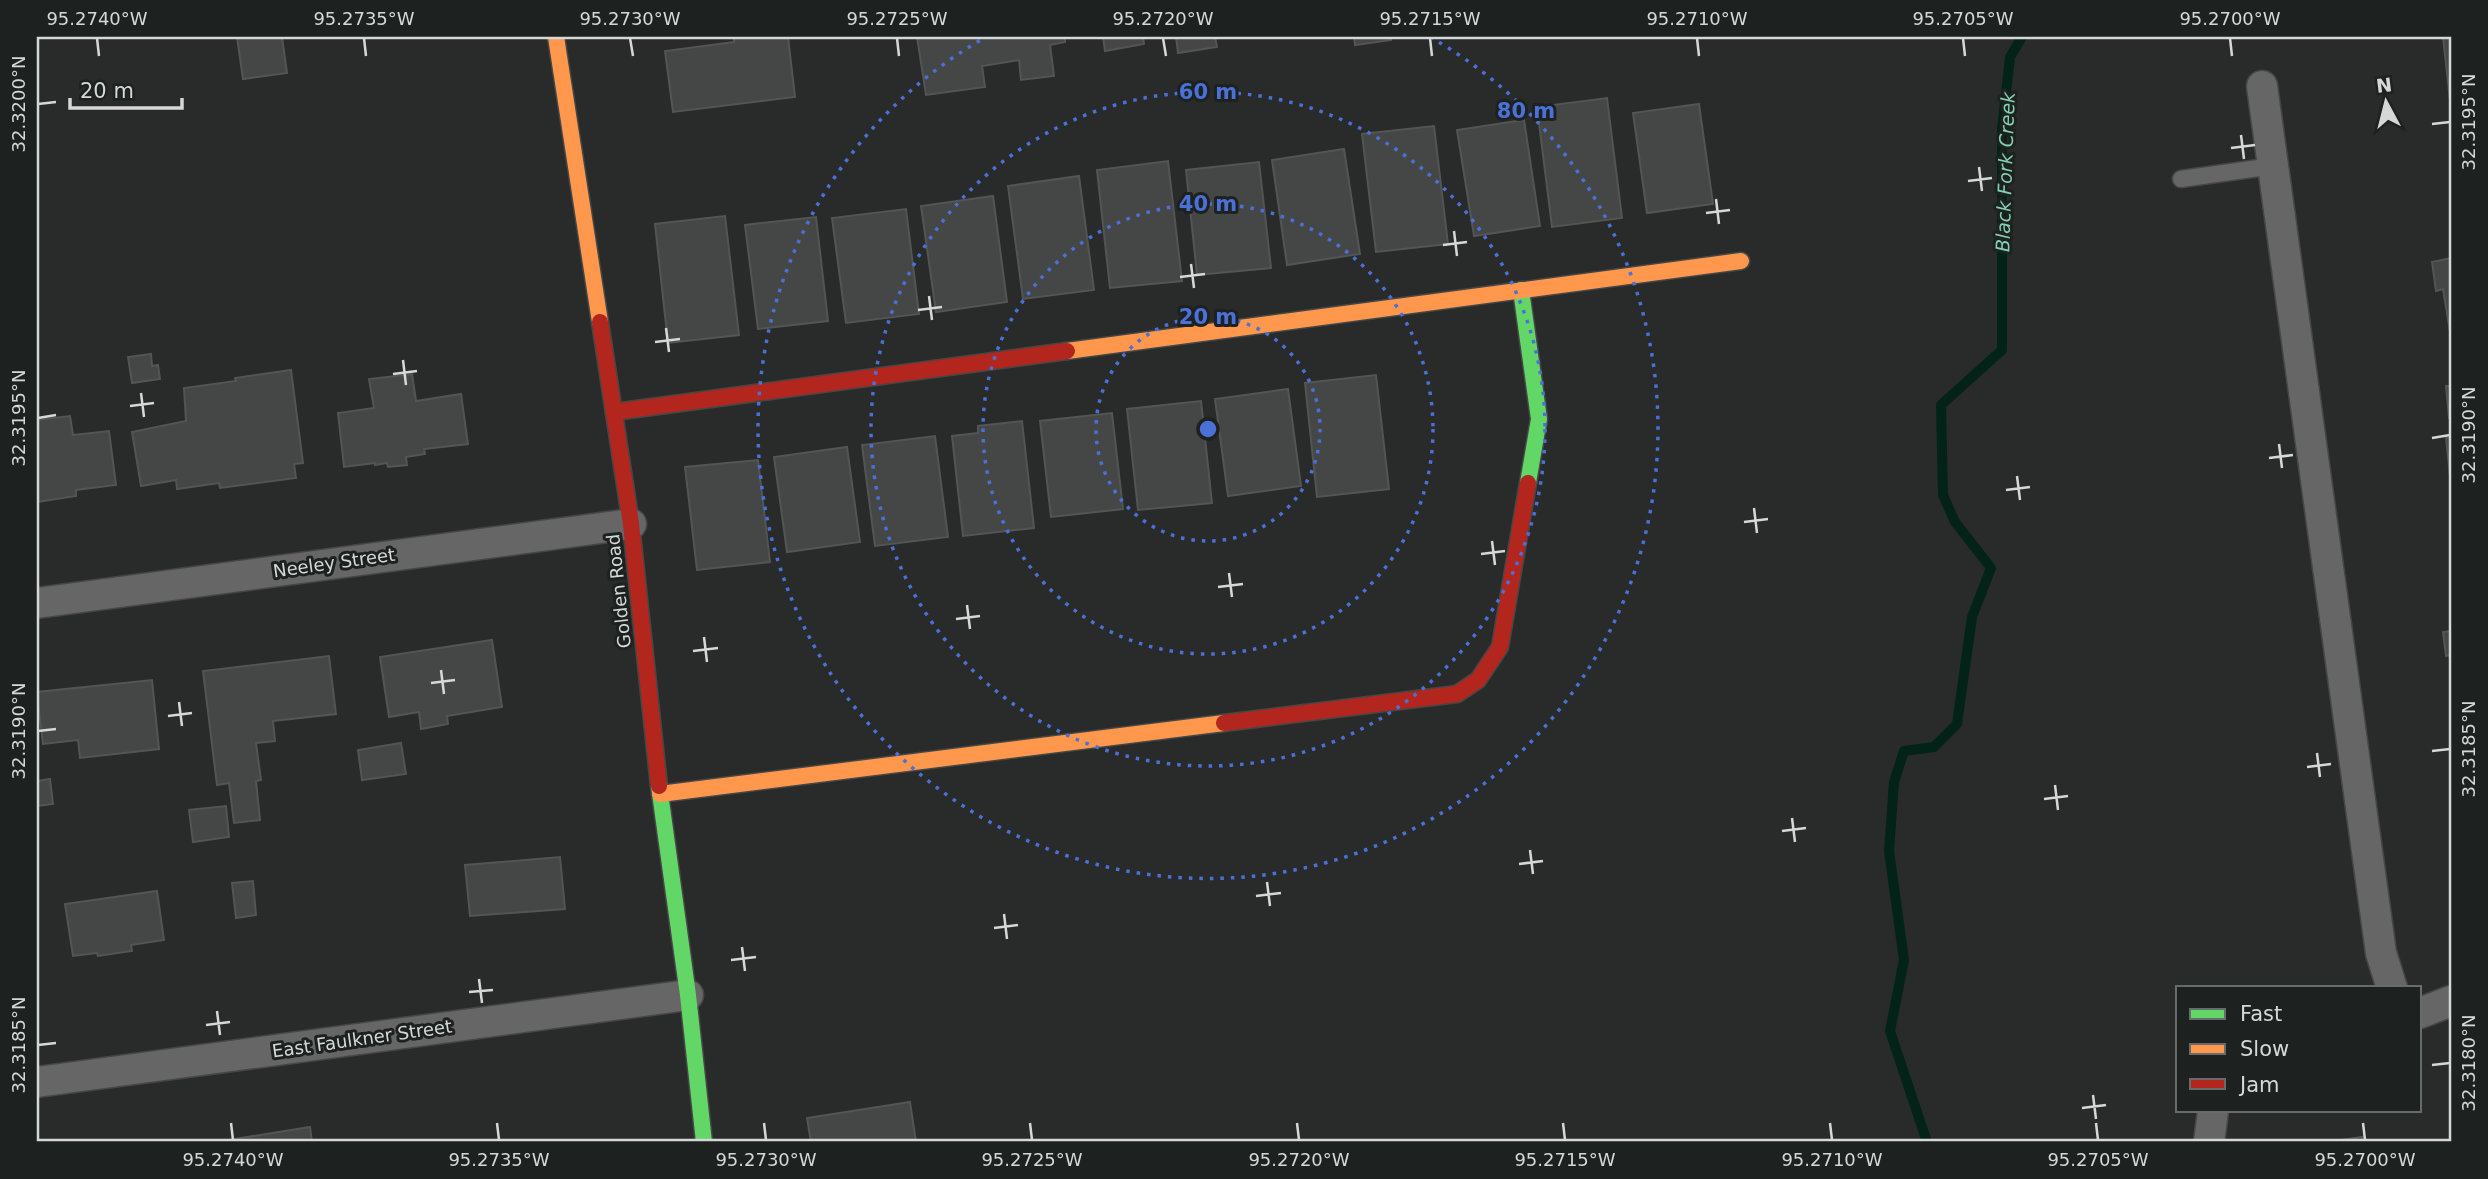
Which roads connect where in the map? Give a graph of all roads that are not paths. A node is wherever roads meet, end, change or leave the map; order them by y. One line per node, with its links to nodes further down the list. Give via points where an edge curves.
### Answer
1 (556, 37): 7 (street, Golden Road)
2 (2262, 86): 3 (street)
3 (2273, 166): 4 (lane); 11 (street, via 2381,954)
4 (2181, 179)
5 (1741, 261): 6 (street)
6 (1521, 290): 7 (street); 10 (street, via 1539,419 1500,647 1478,680 1457,694)
7 (614, 412): 8 (street, Golden Road)
8 (631, 524): 9 (street, Neeley Street); 10 (street, Golden Road)
9 (37, 603)
10 (660, 794): 12 (street, Golden Road)
11 (2391, 986)
12 (688, 995): 15 (street, East Faulkner Street); 17 (street, Golden Road)
13 (2451, 1001): 14 (street)
14 (2422, 1012)
15 (37, 1082)
16 (2213, 1112): 18 (street)
17 (704, 1142)
18 (2209, 1142)

